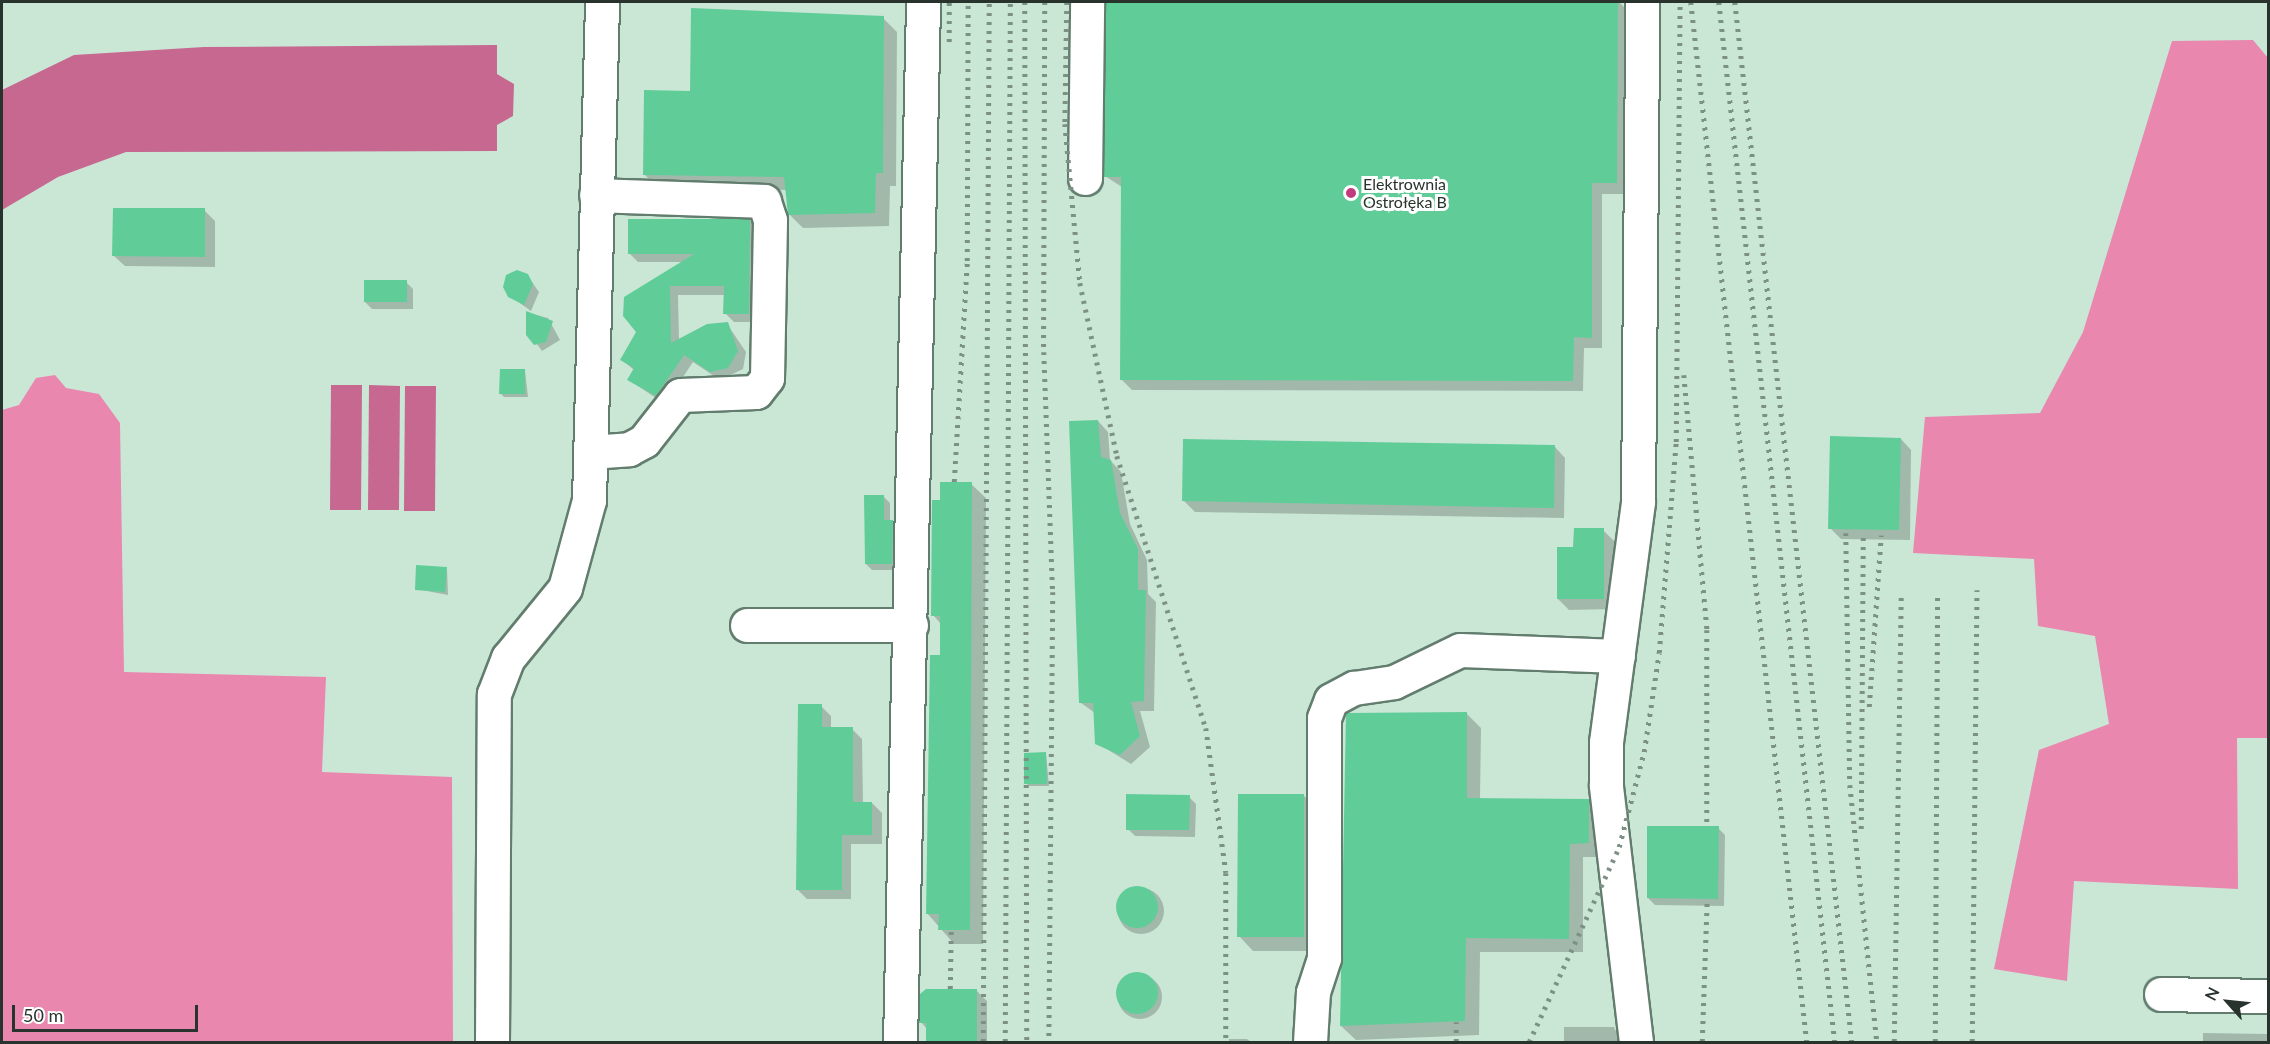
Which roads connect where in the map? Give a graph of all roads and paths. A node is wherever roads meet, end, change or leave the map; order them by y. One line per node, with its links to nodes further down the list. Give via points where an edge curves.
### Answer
1 (602, 2): 6 (lane)
2 (923, 2): 9 (lane)
3 (1087, 2): 5 (lane)
4 (1642, 2): 10 (lane, via 1638,501)
5 (1085, 178)
6 (596, 195): 7 (lane); 7 (lane, via 764,201 770,220 767,378 761,392 680,395 644,441 629,449)
7 (590, 452): 13 (lane, via 590,500 565,588 508,658 494,694)
8 (747, 624): 9 (lane)
9 (911, 625): 14 (lane)
10 (1618, 656): 15 (lane, via 1460,650 1394,682 1354,688 1331,700 1324,718 1324,958 1313,992); 16 (lane, via 1606,785)
11 (2161, 994): 12 (lane)
12 (2268, 996)
13 (492, 1042)
14 (900, 1042)
15 (1310, 1042)
16 (1636, 1042)

